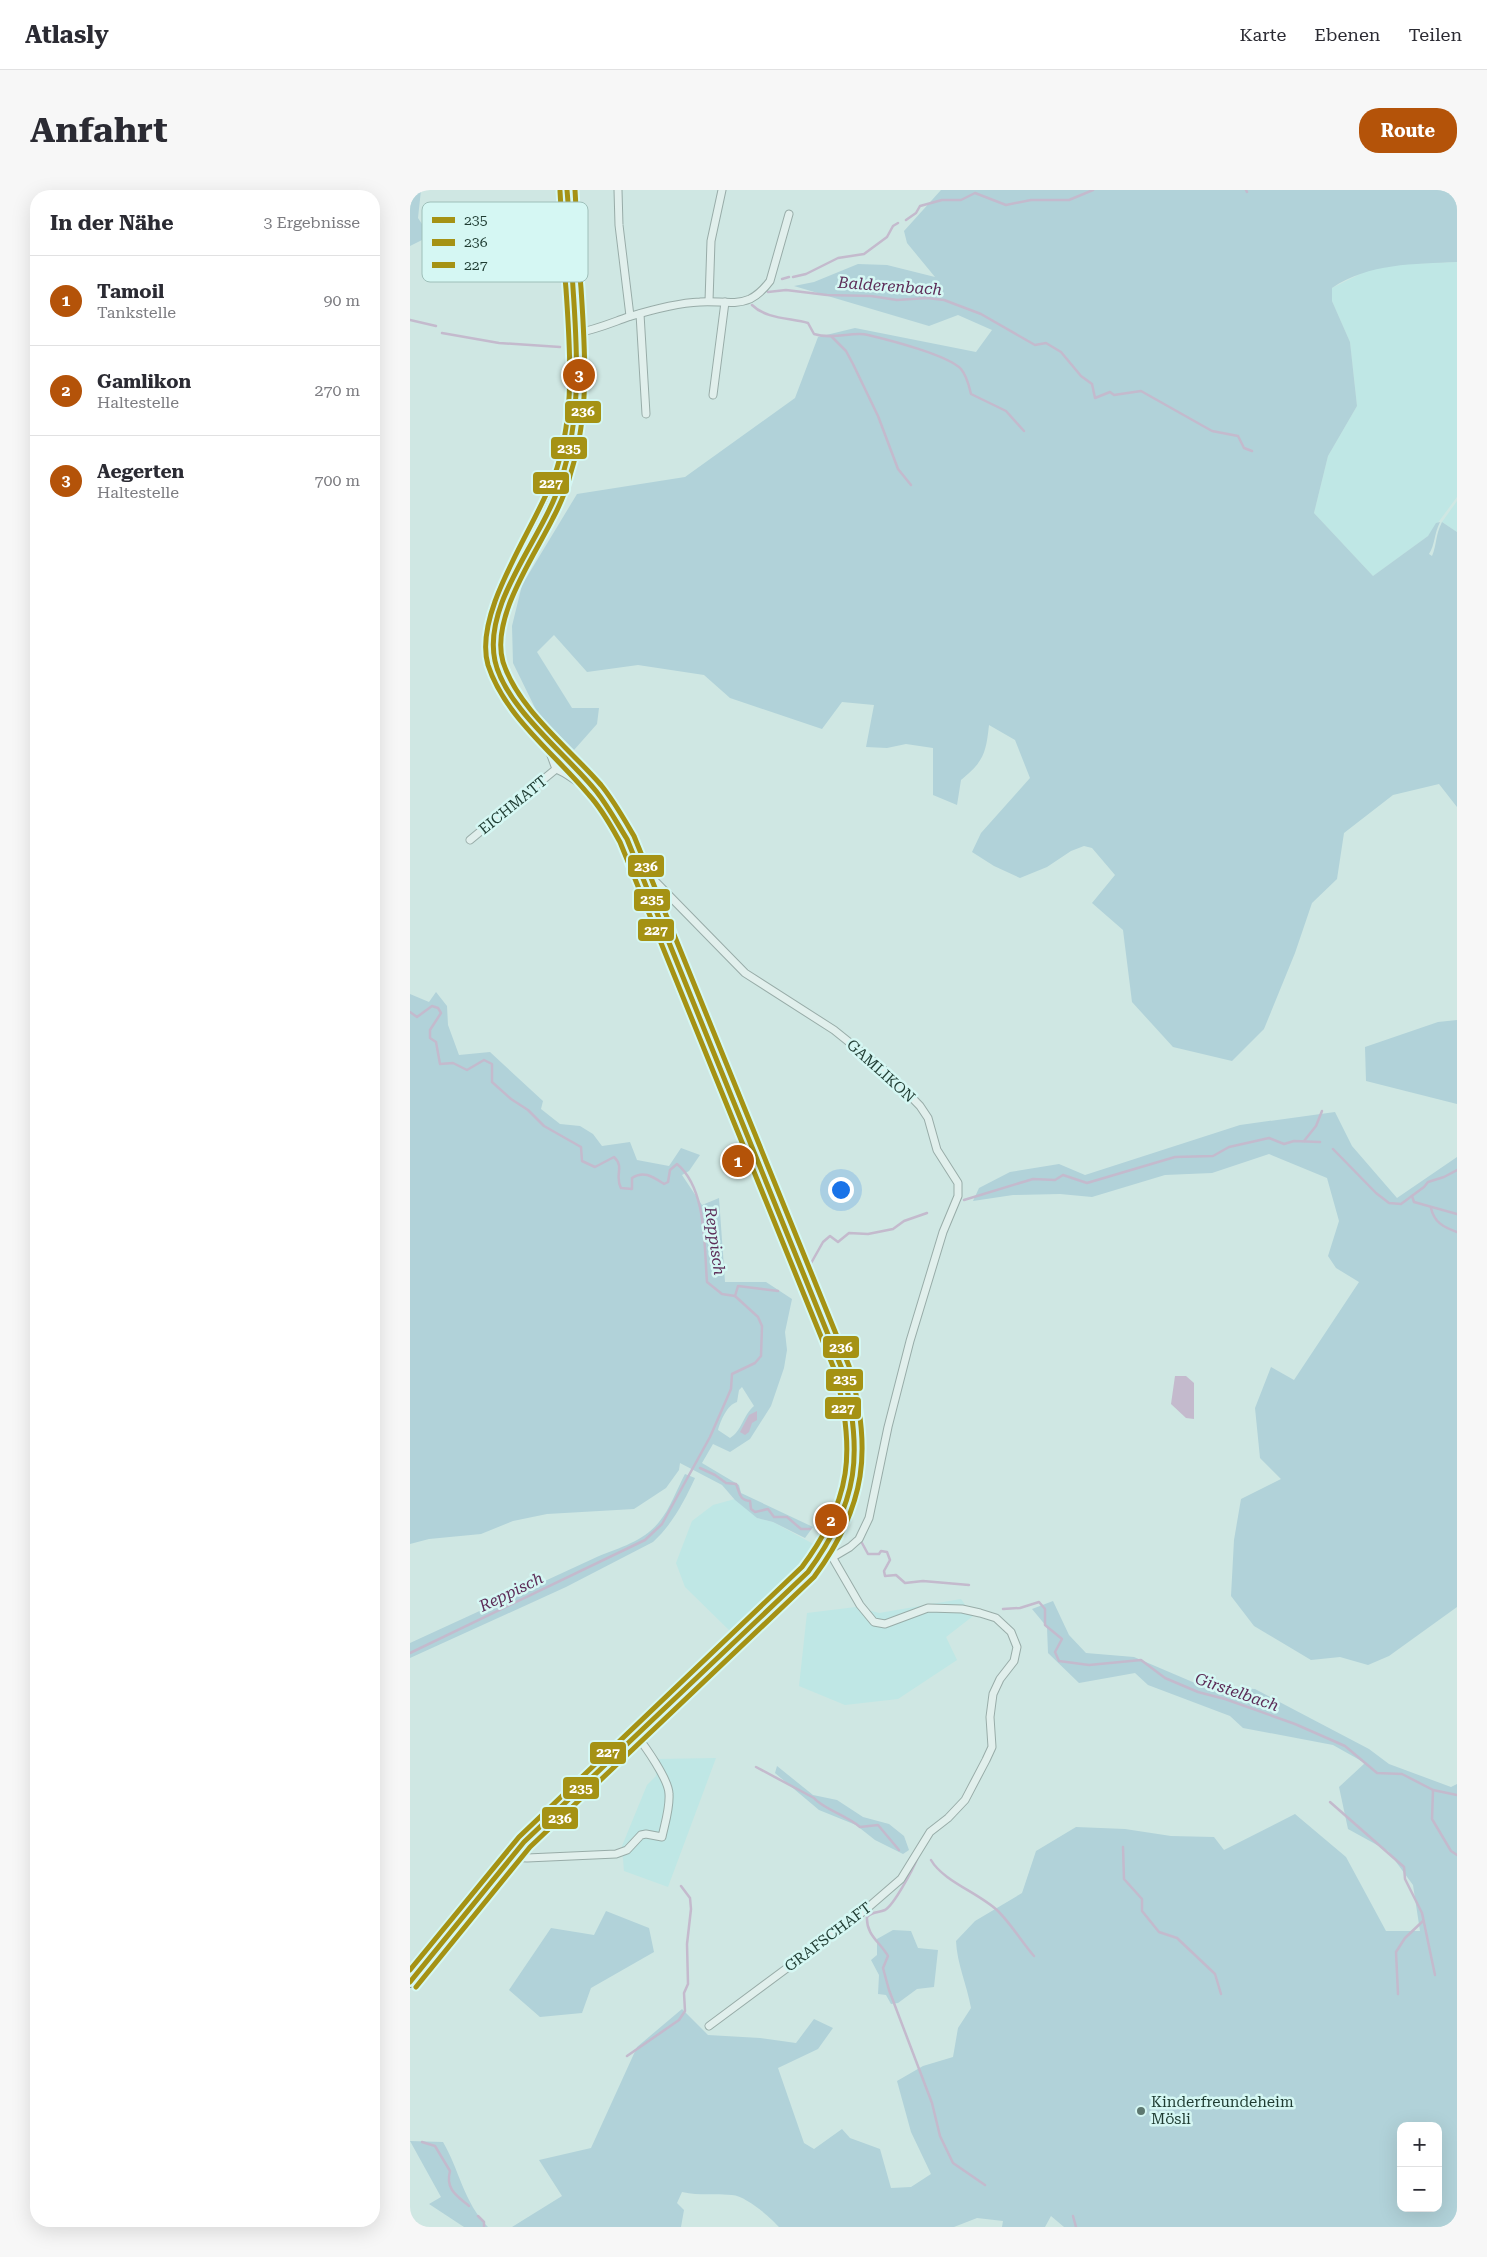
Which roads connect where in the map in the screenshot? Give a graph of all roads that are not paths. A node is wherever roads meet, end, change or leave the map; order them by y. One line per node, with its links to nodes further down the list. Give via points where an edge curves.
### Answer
1 (618, 190): 8 (street)
2 (722, 190): 5 (street, via 711,242)
3 (789, 214): 6 (street, via 770,281 764,290 750,299)
4 (573, 282): 9 (main road)
5 (709, 301): 6 (street); 7 (street)
6 (725, 302): 10 (street)
7 (640, 314): 8 (street); 11 (street)
8 (630, 316): 9 (street)
9 (577, 332): 12 (main road, via 578,401 570,444 555,495 501,606 494,634 495,660 500,675 520,707)
10 (713, 395)
11 (646, 414)
12 (549, 739): 13 (street, EICHMATT, via 548,747); 14 (main road)
13 (556, 769): 14 (street, EICHMATT); 15 (street, EICHMATT)
14 (596, 791): 16 (main road, via 627,839)
15 (470, 840)
16 (642, 876): 17 (main road, via 849,1392 856,1440 854,1477); 17 (street, GAMLIKON, via 650,876 745,973 834,1030 890,1075 928,1118 937,1150 958,1183 958,1196 943,1232 910,1341 868,1518 859,1539 850,1547)
17 (830, 1552): 18 (main road); 21 (street, GRAFSCHAFT, via 860,1605 874,1622 885,1624 928,1608 962,1609 996,1618 1012,1632 1017,1647 1014,1661 993,1694 990,1717 992,1747 964,1800 930,1832 901,1879 864,1911)
18 (636, 1736): 19 (main road); 19 (street, via 670,1792 662,1837 641,1835 627,1850 616,1854)
19 (510, 1857): 20 (main road)
20 (410, 1982)
21 (709, 2026)

